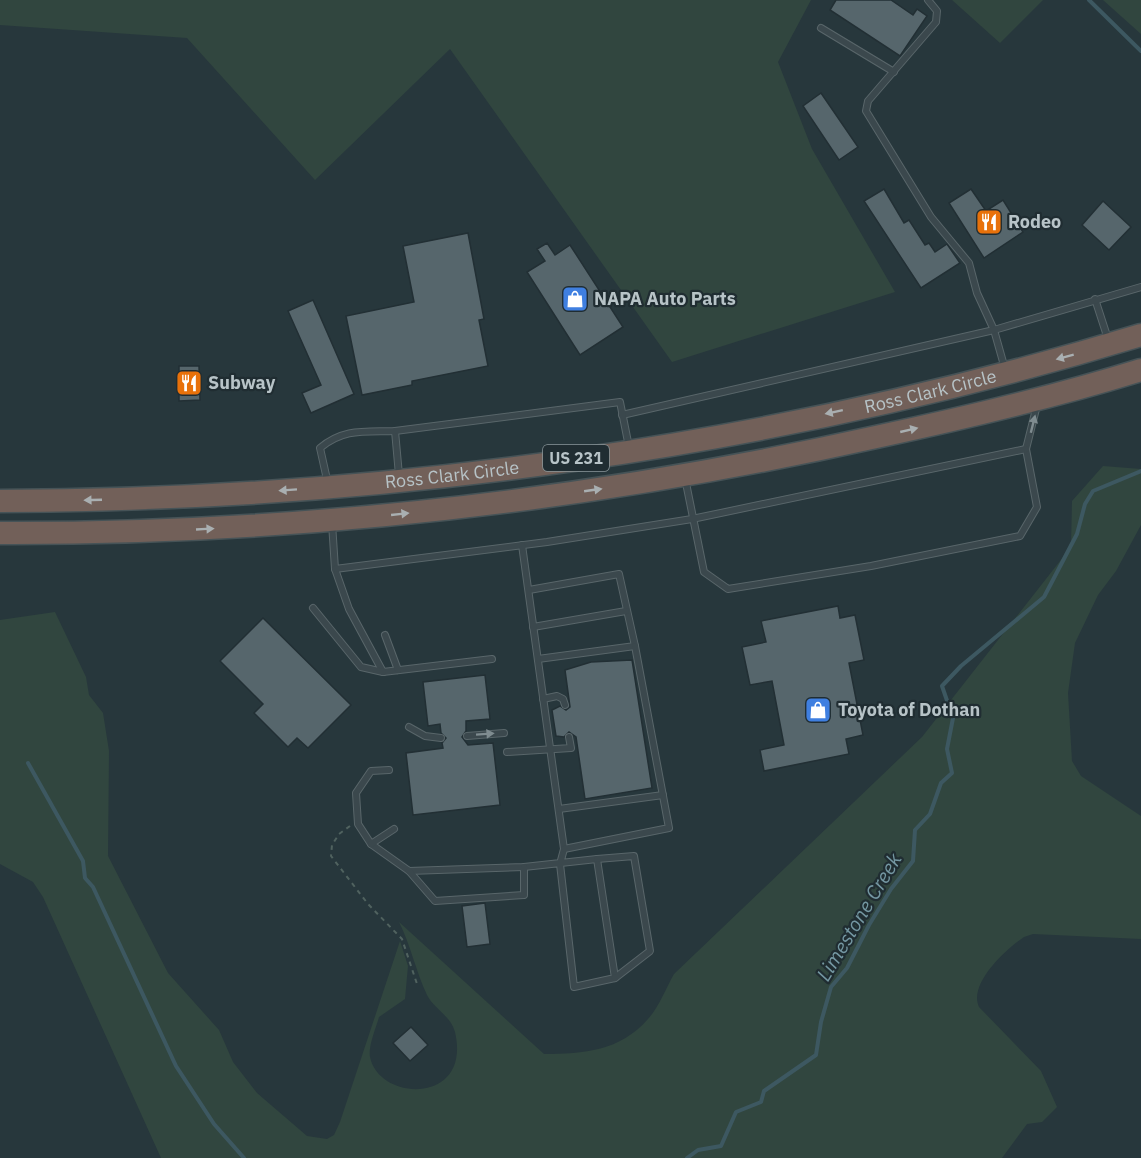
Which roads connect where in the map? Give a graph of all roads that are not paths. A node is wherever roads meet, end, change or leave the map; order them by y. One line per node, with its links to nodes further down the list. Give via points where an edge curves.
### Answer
1 (928, 0): 3 (lane, via 937,11 936,22)
2 (821, 28): 3 (lane)
3 (894, 72): 6 (lane, via 868,101 868,117 931,217 969,263)
4 (1141, 287): 5 (lane)
5 (1095, 299): 6 (lane); 8 (lane)
6 (994, 330): 10 (lane); 13 (lane)
7 (1141, 335): 8 (highway, Ross Clark Circle / US 231)
8 (1109, 345): 10 (highway, Ross Clark Circle / US 231, one-way to 10)
9 (1141, 370): 11 (highway, Ross Clark Circle / US 231)
10 (1006, 373): 12 (highway); 15 (highway, Ross Clark Circle / US 231, one-way to 15)
11 (1039, 398): 12 (highway, Ross Clark Circle / US 231); 16 (lane, one-way to 11)
12 (1013, 405): 18 (highway, Ross Clark Circle / US 231, one-way to 12, via 824,449)
13 (622, 415): 14 (lane, via 620,402); 17 (lane)
14 (395, 431): 19 (lane); 20 (lane, via 334,436 320,448)
15 (678, 442): 17 (highway, Ross Clark Circle / US 231); 18 (highway)
16 (1026, 449): 23 (lane); 23 (lane, via 1037,507 1020,536 728,589 704,572)
17 (630, 450): 19 (highway, Ross Clark Circle / US 231)
18 (685, 476): 23 (lane); 24 (highway, Ross Clark Circle / US 231, one-way to 18)
19 (399, 480): 20 (highway, Ross Clark Circle / US 231)
20 (329, 488): 21 (highway, Ross Clark Circle / US 231, one-way to 21); 24 (highway)
21 (160, 498): 22 (highway, Ross Clark Circle / US 231, one-way to 22); 25 (highway)
22 (0, 501)
23 (692, 519): 27 (lane)
24 (332, 521): 25 (highway, Ross Clark Circle / US 231, one-way to 24); 28 (lane)
25 (163, 531): 26 (highway, Ross Clark Circle / US 231)
26 (0, 533)
27 (522, 545): 28 (lane); 29 (lane)
28 (336, 569): 38 (lane, via 349,609)
29 (529, 590): 31 (lane, via 619,574); 32 (lane)
30 (313, 608): 38 (lane, via 361,667)
31 (626, 611): 32 (lane); 34 (lane)
32 (533, 627): 36 (lane)
33 (386, 635): 37 (lane)
34 (635, 646): 36 (lane); 49 (lane)
35 (492, 659): 37 (lane)
36 (538, 659): 39 (lane)
37 (398, 670): 38 (lane)
38 (383, 672)
39 (543, 699): 40 (lane, via 557,696); 46 (lane)
40 (565, 705)
41 (410, 727): 45 (lane, via 425,736)
42 (504, 733): 43 (lane, one-way to 42)
43 (467, 736)
44 (569, 736): 46 (lane, via 571,748)
45 (441, 738)
46 (549, 748): 47 (lane); 50 (lane)
47 (507, 752)
48 (389, 770): 52 (lane, via 371,771 356,793 358,824)
49 (663, 795): 50 (lane); 53 (lane, via 669,828)
50 (559, 809): 53 (lane)
51 (394, 829): 52 (lane)
52 (371, 844): 57 (lane)
53 (564, 849): 55 (lane)
54 (597, 860): 55 (lane); 58 (lane); 58 (lane, via 634,856 650,951)
55 (560, 864): 56 (lane); 58 (lane, via 574,987)
56 (524, 867): 57 (lane); 57 (lane, via 524,895 435,901)
57 (409, 871)
58 (615, 978)

